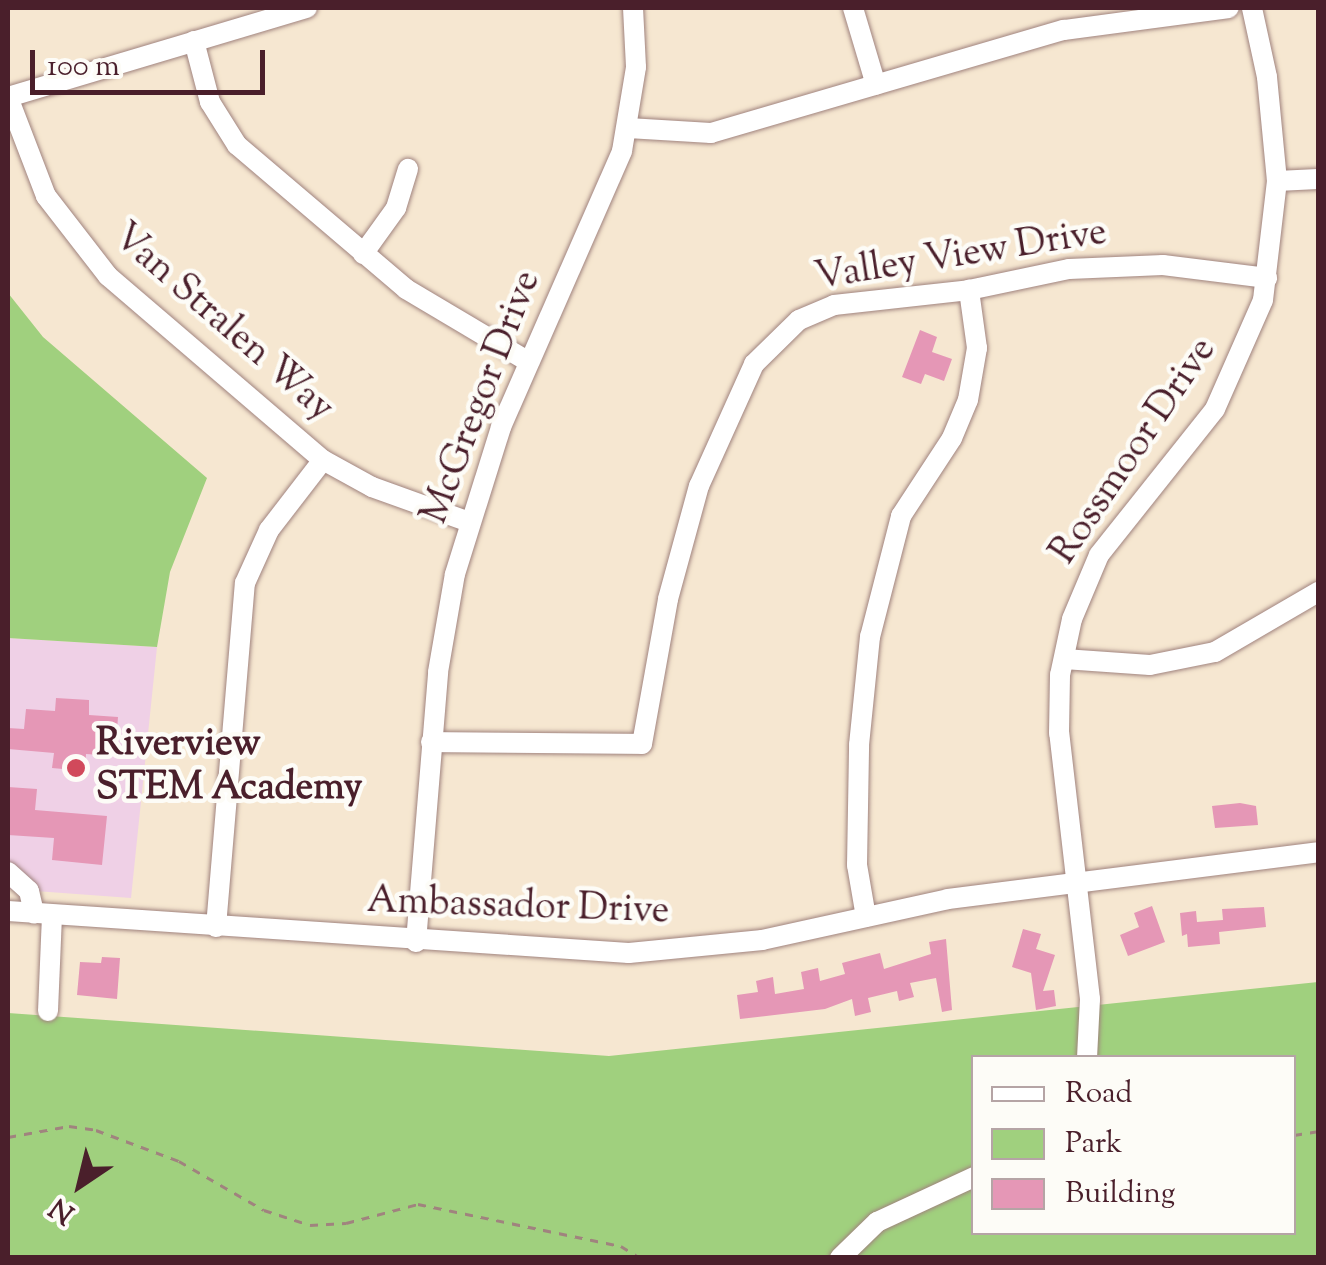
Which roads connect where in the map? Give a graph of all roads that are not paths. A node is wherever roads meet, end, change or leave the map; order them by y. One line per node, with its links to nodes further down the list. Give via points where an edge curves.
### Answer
1 (307, 8): 8 (street)
2 (633, 8): 11 (street, McGregor Drive, via 636,67)
3 (853, 8): 9 (street)
4 (1057, 8): 7 (street)
5 (1229, 8): 7 (street)
6 (1252, 8): 14 (street, Rossmoor Drive)
7 (1064, 30): 9 (street)
8 (194, 41): 10 (street); 15 (street, via 210,102 228,135)
9 (876, 85): 11 (street, via 712,133)
10 (8, 97): 19 (street, Van Stralen Way, via 46,196 85,252)
11 (628, 128): 18 (street, McGregor Drive)
12 (408, 169): 15 (street, via 396,208)
13 (1318, 179): 14 (street)
14 (1277, 181): 16 (street, Rossmoor Drive)
15 (363, 254): 18 (street, via 431,307)
16 (1267, 278): 17 (street, Valley View Drive, via 1114,265 1025,275); 22 (street, Rossmoor Drive, via 1248,346 1222,399 1099,555 1072,618)
17 (969, 290): 23 (street, Valley View Drive, via 821,309 788,327 754,364 720,431 682,542 642,744); 29 (street, via 977,348 968,400 952,438 901,516 870,638 859,745 858,865)
18 (530, 362): 20 (street, McGregor Drive)
19 (324, 460): 20 (street, Van Stralen Way, via 372,487); 30 (street, via 269,530 245,582)
20 (469, 522): 23 (street, McGregor Drive, via 443,637)
21 (1318, 592): 22 (street, via 1215,652 1150,665)
22 (1064, 659): 26 (street, Rossmoor Drive, via 1059,733)
23 (431, 742): 31 (street, McGregor Drive)
24 (1318, 852): 26 (street, Ambassador Drive)
25 (8, 872): 28 (street)
26 (1076, 884): 29 (street, Ambassador Drive); 33 (street, Rossmoor Drive, via 1090,999)
27 (8, 911): 28 (street, Ambassador Drive)
28 (43, 914): 30 (street, Ambassador Drive); 32 (street)
29 (866, 917): 31 (street, Ambassador Drive, via 762,940 629,953)
30 (216, 928): 31 (street, Ambassador Drive)
31 (416, 942)
32 (48, 1012)
33 (1088, 1055)
34 (971, 1178): 35 (street, via 877,1222)
35 (840, 1258)

